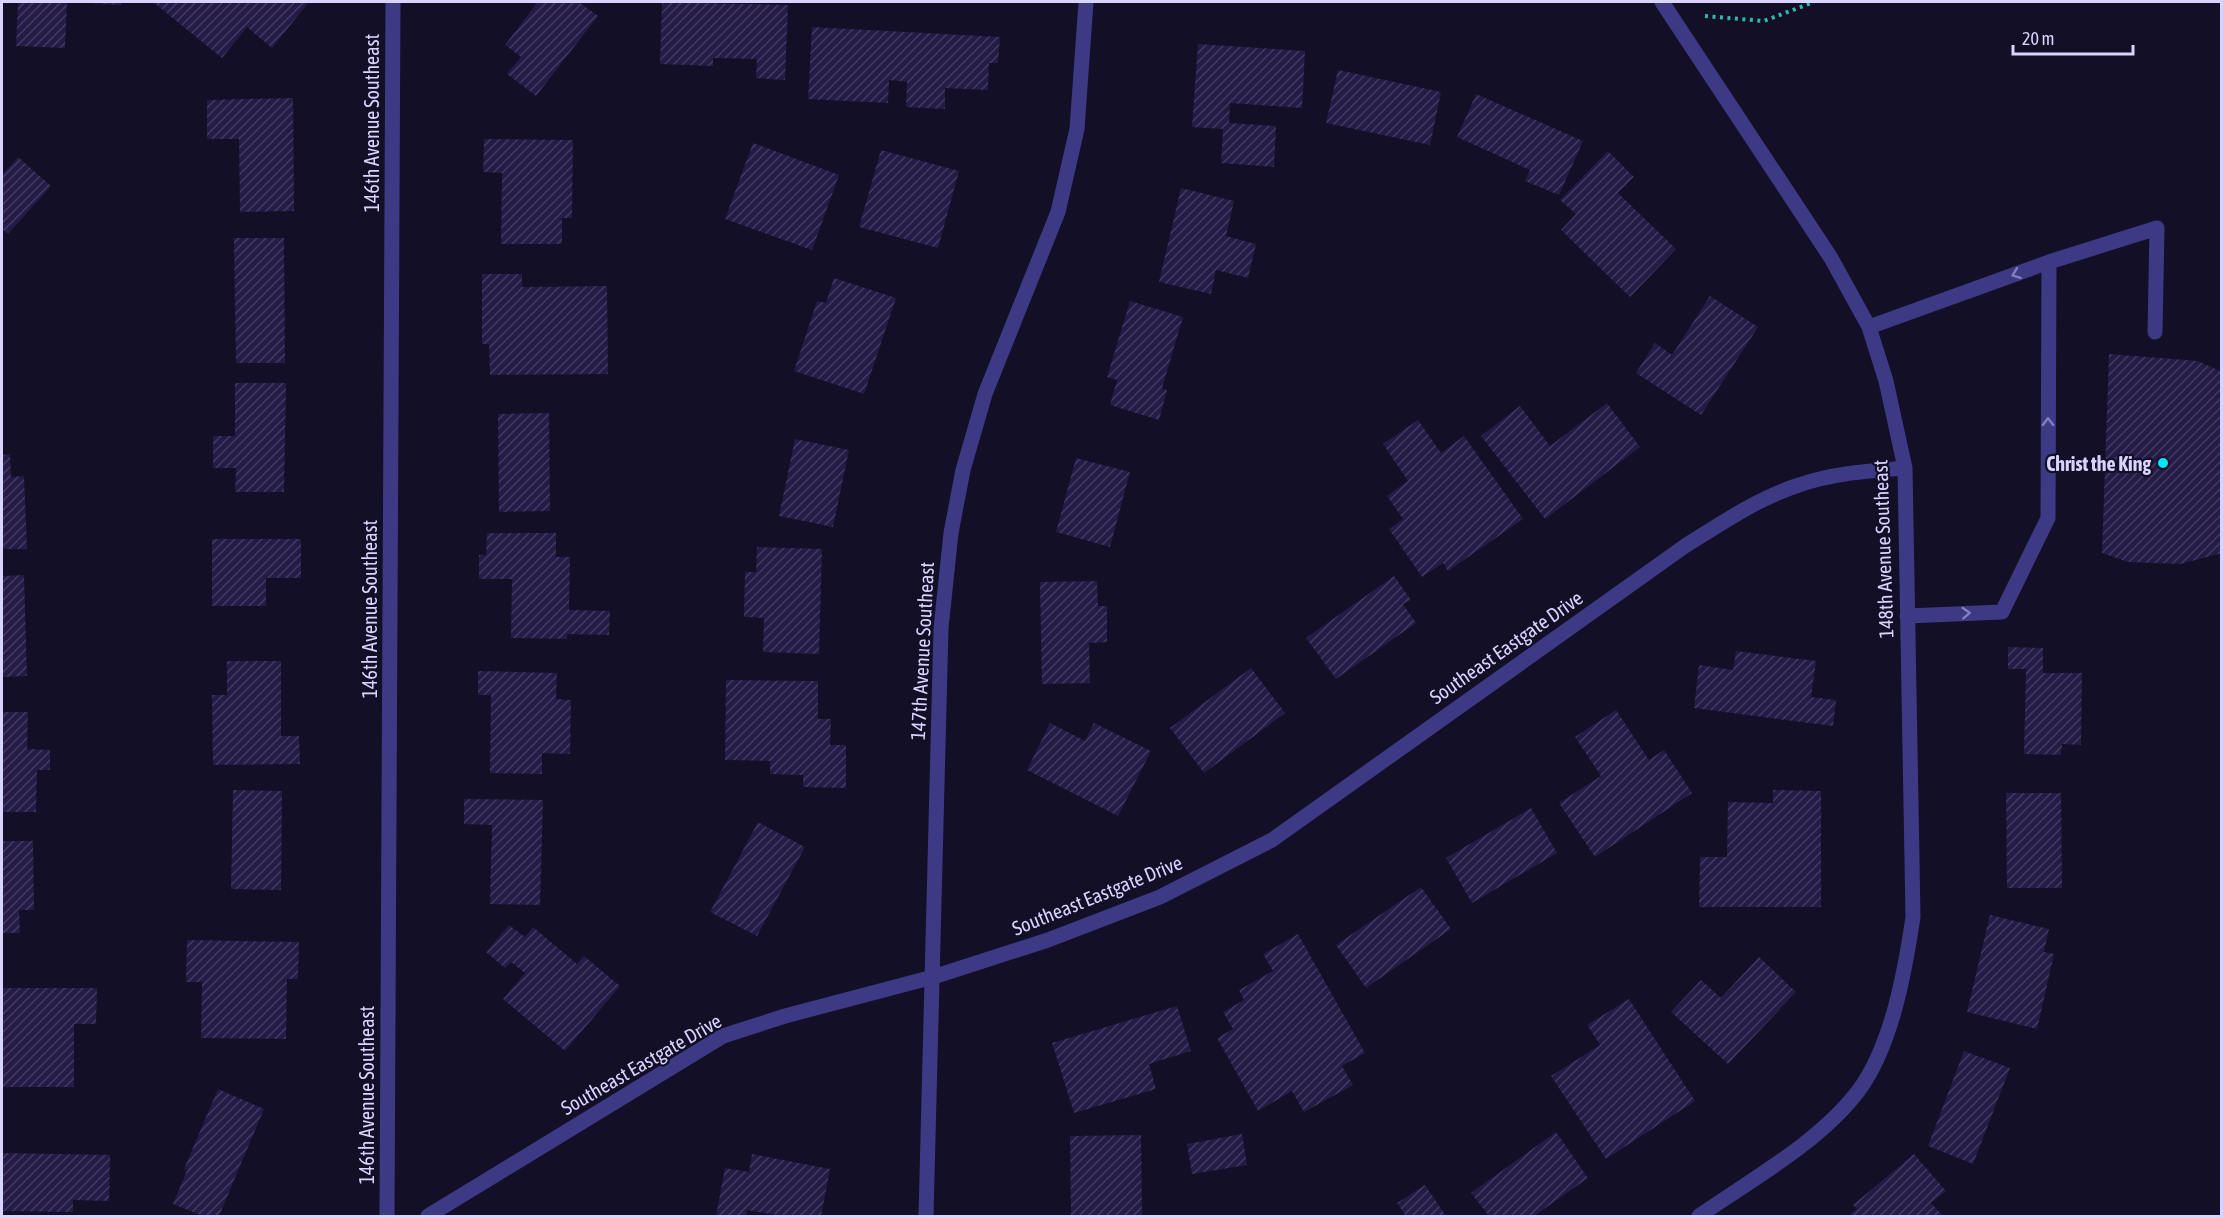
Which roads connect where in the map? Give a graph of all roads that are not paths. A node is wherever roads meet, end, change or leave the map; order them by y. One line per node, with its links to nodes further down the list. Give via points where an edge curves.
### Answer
1 (393, 2): 10 (street, 146th Avenue Southeast)
2 (1086, 2): 9 (street, 147th Avenue Southeast, via 1077,129 1058,212 986,394 963,470 951,533 940,628)
3 (1667, 7): 5 (street, 148th Avenue Southeast, via 1831,258)
4 (2049, 262): 5 (street, one-way to 5); 6 (street, via 2157,228); 8 (street, one-way to 4, via 2002,612 2048,518)
5 (1869, 327): 7 (street, 148th Avenue Southeast, via 1886,381)
6 (2155, 332)
7 (1905, 468): 8 (street, 148th Avenue Southeast); 9 (street, Southeast Eastgate Drive, via 1800,484 1755,503 1685,546 1272,840 1160,897 1048,940)
8 (1907, 616): 13 (street, 148th Avenue Southeast, via 1913,917 1904,979 1885,1040 1860,1089 1825,1127)
9 (933, 977): 11 (street, Southeast Eastgate Drive, via 723,1036); 12 (street, 147th Avenue Southeast)
10 (387, 1216)
11 (428, 1216)
12 (926, 1216)
13 (1699, 1216)

